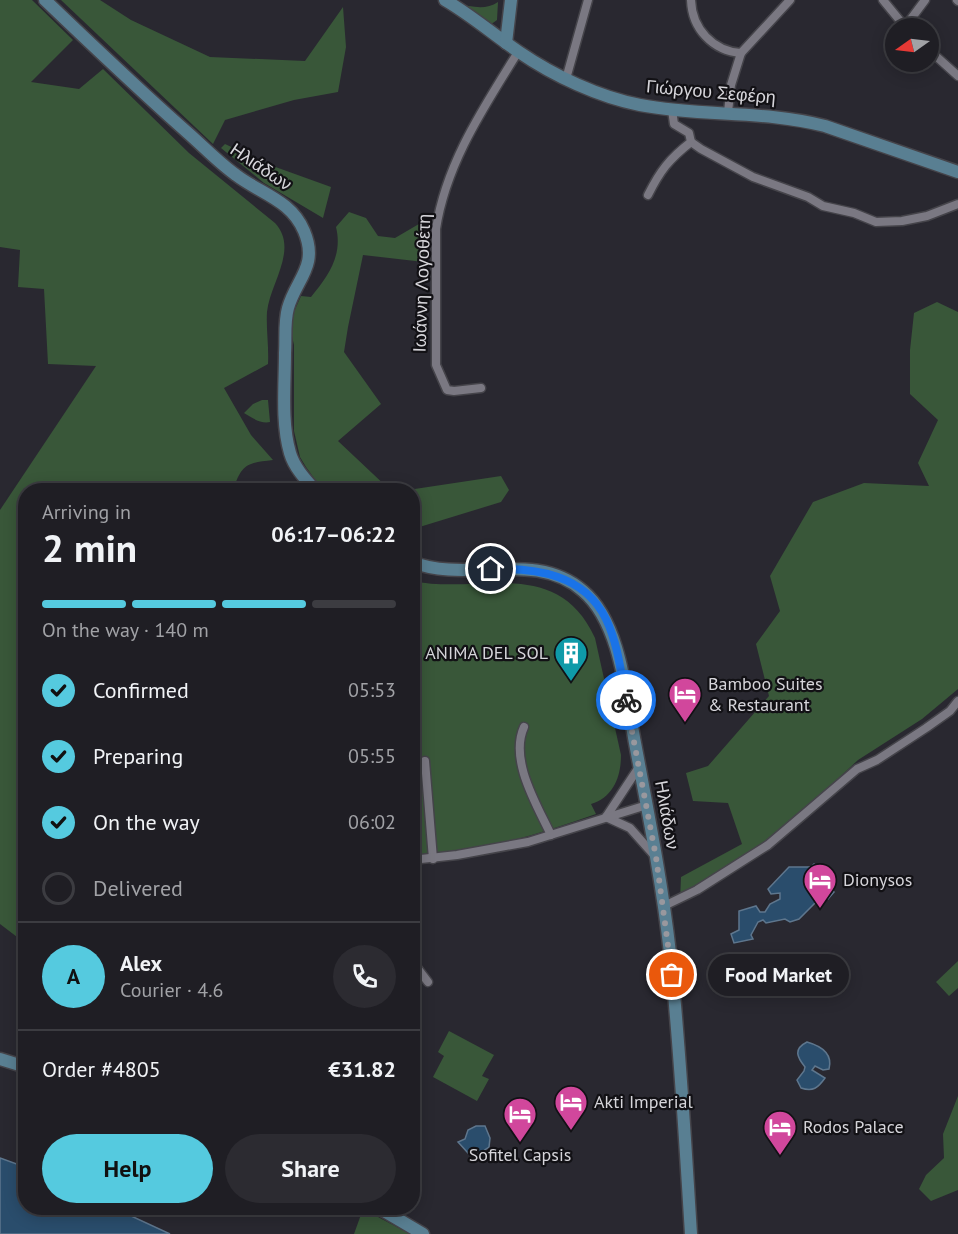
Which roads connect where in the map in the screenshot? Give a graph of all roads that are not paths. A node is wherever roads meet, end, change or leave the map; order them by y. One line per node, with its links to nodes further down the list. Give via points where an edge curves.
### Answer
1 (45, 0): 24 (street, Ηλιάδων, via 132,84 237,176 282,202 300,222 309,258 288,307 285,386 291,455)
2 (445, 0): 11 (street, Γιώργου Σεφέρη)
3 (511, 0): 11 (street)
4 (588, 0): 16 (street)
5 (691, 0): 13 (street, via 699,29 728,52)
6 (790, 0): 13 (street)
7 (883, 0): 9 (street)
8 (925, 0): 10 (street)
9 (898, 18)
10 (913, 18)
11 (506, 42): 12 (street, Γιώργου Σεφέρη)
12 (518, 51): 16 (street, Γιώργου Σεφέρη); 23 (street, Ιωάννη Λογοθέτη, via 462,148 436,229 436,365 447,390)
13 (741, 53): 18 (street, via 731,86)
14 (939, 59): 15 (street)
15 (958, 76)
16 (566, 79): 17 (street, Γιώργου Σεφέρη, via 638,104)
17 (672, 110): 18 (street, Γιώργου Σεφέρη); 19 (street, via 674,124 689,133)
18 (729, 112): 20 (street, Γιώργου Σεφέρη, via 803,120)
19 (691, 142): 21 (street, via 662,169); 22 (street, via 753,177 823,206 876,222 927,216)
20 (958, 172)
21 (648, 195)
22 (958, 204)
23 (481, 388)
24 (309, 483)
25 (420, 565): 29 (street, Ηλιάδων, via 447,571 542,571 558,575 583,590 606,618 616,646)
26 (958, 701): 36 (street, via 927,728 857,769 768,845)
27 (524, 727): 32 (street, via 520,758)
28 (424, 761): 34 (street)
29 (639, 767): 30 (street, Ηλιάδων); 31 (street)
30 (647, 805): 31 (street); 33 (street, Ηλιάδων)
31 (606, 817): 32 (street); 33 (street, via 630,828)
32 (551, 835): 34 (street)
33 (656, 857): 36 (street, Ηλιάδων)
34 (433, 859): 35 (street)
35 (420, 860)
36 (664, 906): 43 (street, Ηλιάδων)
37 (420, 972): 38 (street)
38 (428, 982)
39 (0, 1059): 40 (street)
40 (18, 1065)
41 (391, 1215): 42 (street)
42 (423, 1234)
43 (691, 1234)

